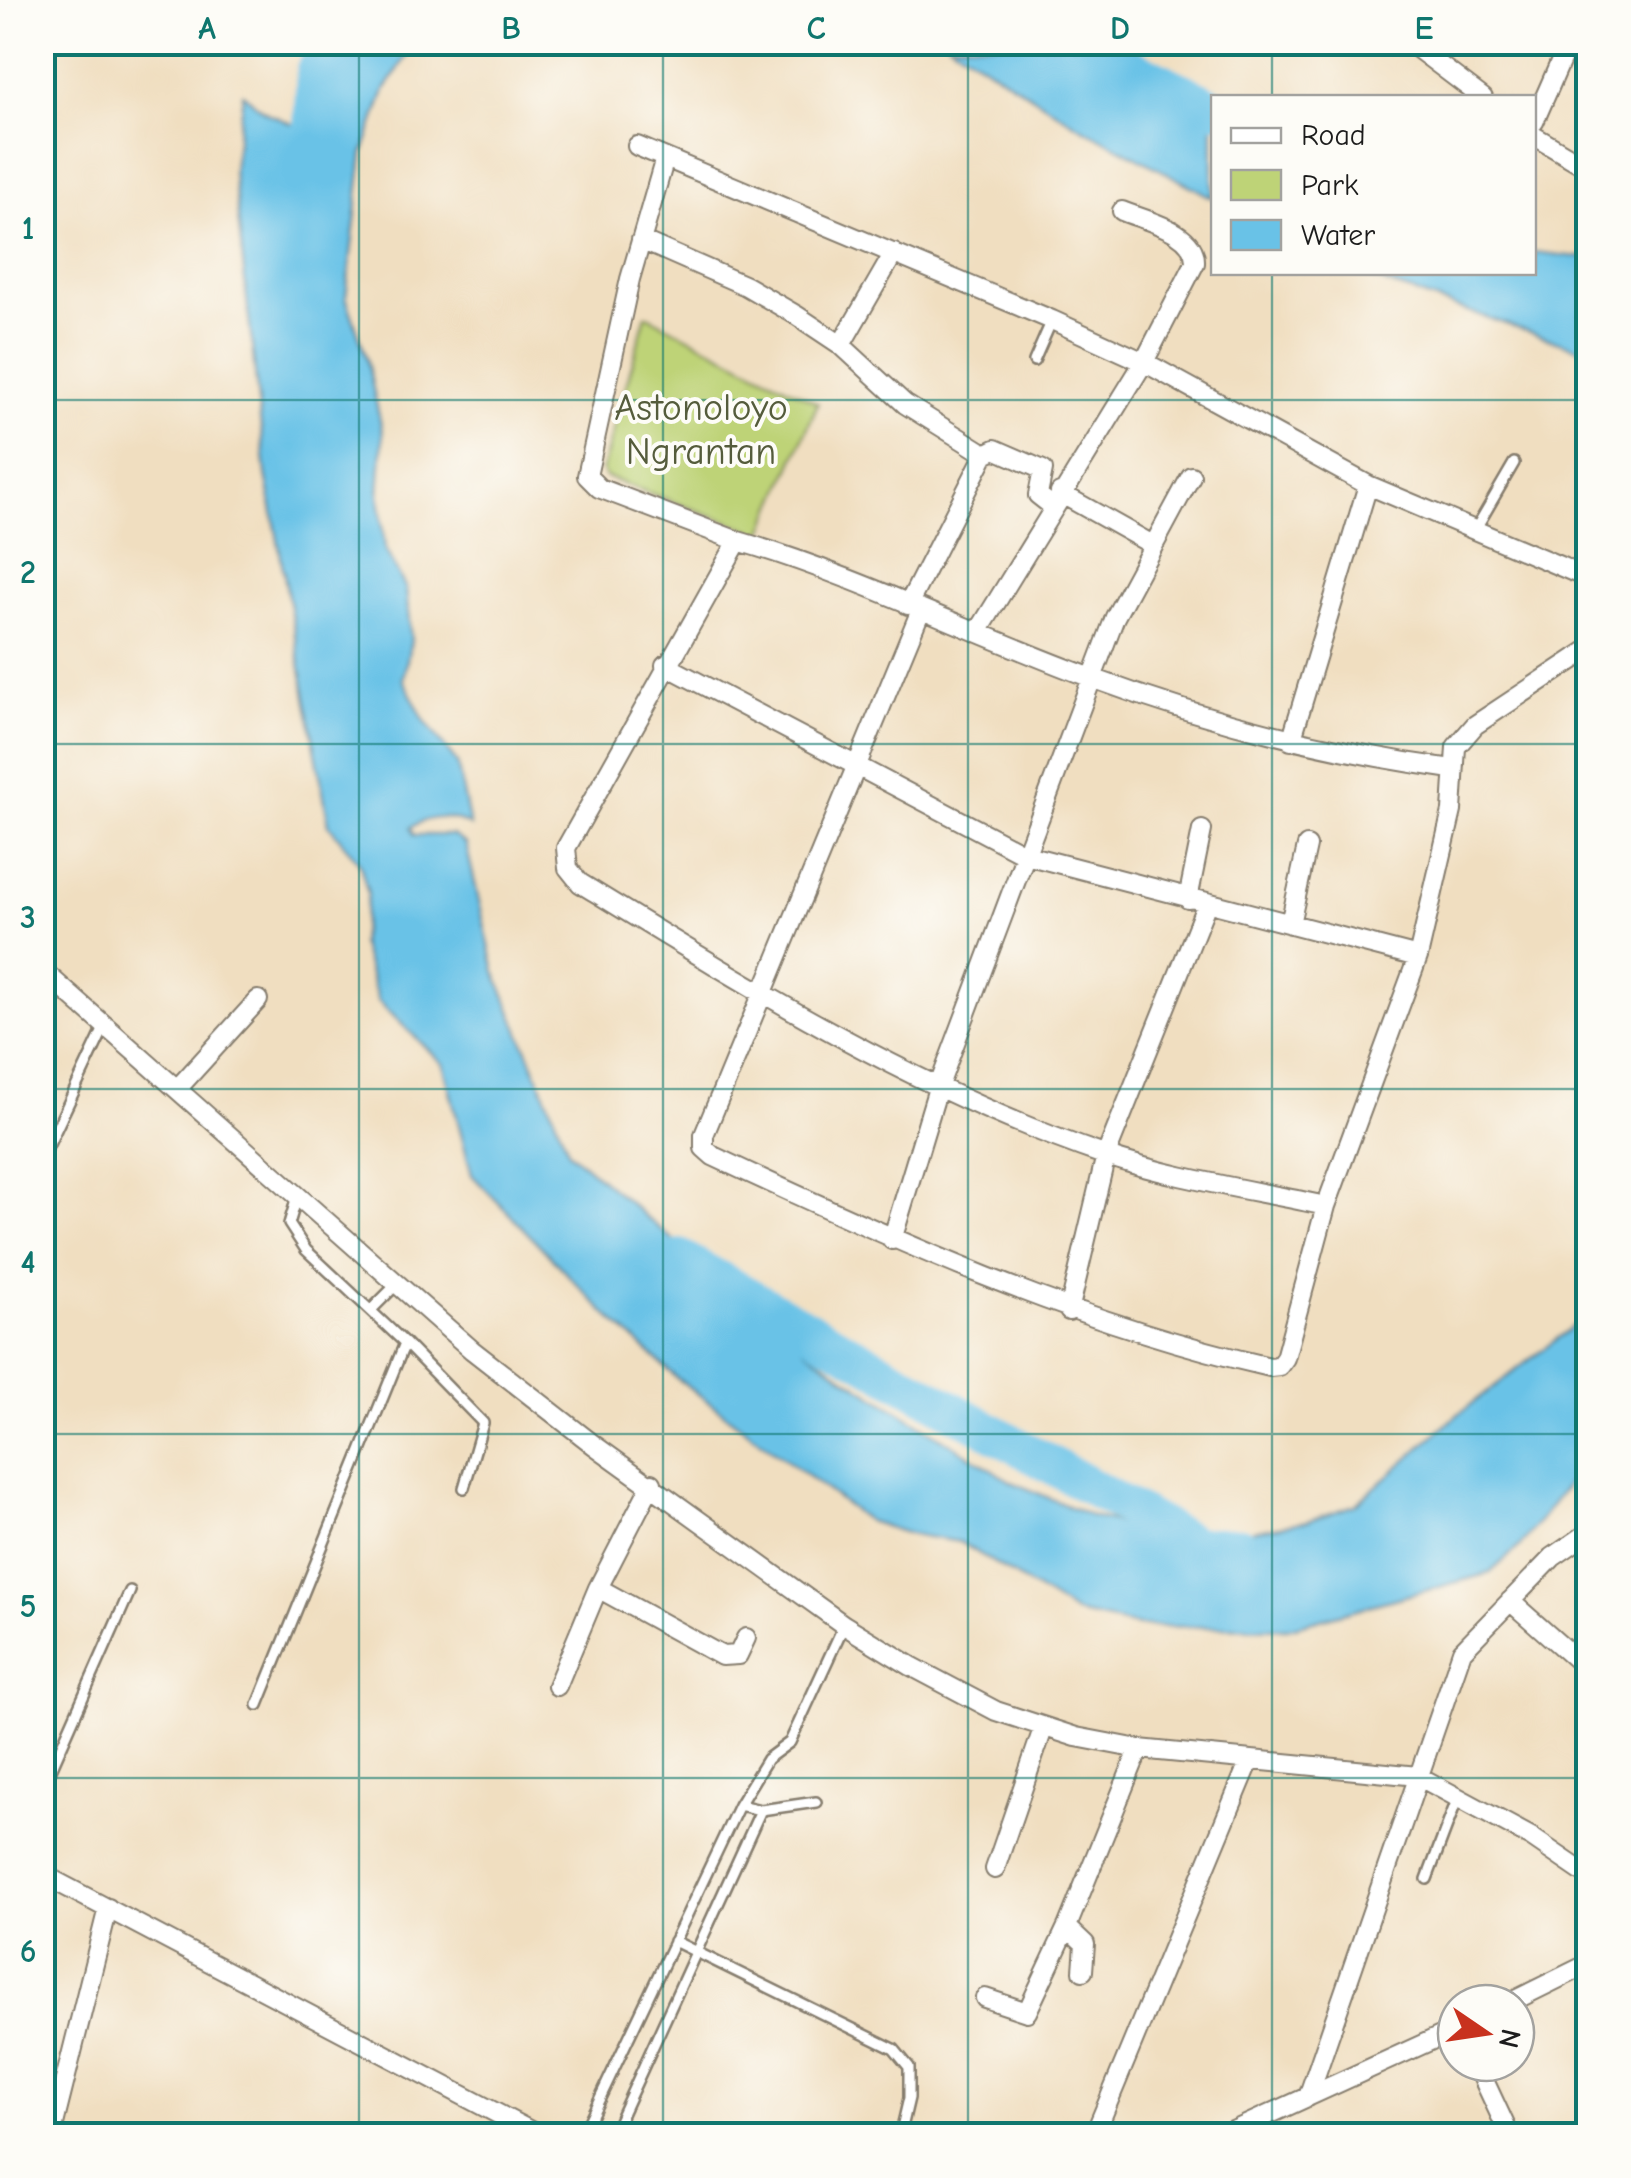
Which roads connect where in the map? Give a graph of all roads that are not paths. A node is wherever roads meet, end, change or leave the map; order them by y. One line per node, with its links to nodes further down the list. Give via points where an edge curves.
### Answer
1 (1409, 42): 3 (street)
2 (1568, 42): 4 (street)
3 (1479, 95)
4 (1536, 117)
5 (1536, 137): 8 (street)
6 (637, 146): 7 (street)
7 (665, 158): 10 (street); 11 (street)
8 (1588, 168)
9 (1122, 211): 15 (street, via 1176,233 1196,252)
10 (641, 240): 13 (street, via 746,286); 22 (street, via 587,476 599,488)
11 (894, 253): 12 (street); 13 (street)
12 (1052, 320): 14 (lane); 15 (street)
13 (842, 345): 16 (street, via 905,404)
14 (1034, 361)
15 (1144, 362): 19 (street); 20 (street)
16 (985, 454): 20 (street, via 1004,451 1043,470 1038,494); 25 (street)
17 (1514, 463): 21 (lane)
18 (1191, 476): 23 (street)
19 (1368, 485): 21 (street); 30 (street)
20 (1056, 499): 23 (street); 26 (street)
21 (1475, 530): 24 (street)
22 (738, 541): 25 (street); 28 (street)
23 (1151, 544): 29 (street)
24 (1588, 578)
25 (914, 607): 26 (street); 31 (street)
26 (978, 632): 29 (street)
27 (1588, 650): 32 (street, via 1461,736)
28 (665, 665): 31 (street); 40 (street, via 566,848 568,868 580,882)
29 (1092, 678): 30 (street); 35 (street)
30 (1291, 741): 32 (street)
31 (857, 770): 35 (street); 40 (street)
32 (1452, 770): 38 (street, via 1452,811)
33 (1202, 830): 36 (street)
34 (1307, 846): 37 (street)
35 (1026, 855): 36 (street); 44 (street)
36 (1197, 901): 37 (street); 45 (street)
37 (1290, 924): 38 (street)
38 (1418, 958): 48 (street)
39 (42, 970): 42 (street)
40 (762, 994): 44 (street); 49 (street, via 704,1148)
41 (258, 1000): 43 (street)
42 (105, 1026): 43 (street); 46 (lane)
43 (178, 1088): 47 (street)
44 (938, 1088): 45 (street); 49 (street)
45 (1106, 1156): 48 (street); 52 (street)
46 (42, 1159)
47 (297, 1197): 50 (street); 51 (lane, via 291,1229)
48 (1326, 1206): 52 (street, via 1278,1366)
49 (892, 1240): 52 (street)
50 (396, 1284): 51 (lane); 54 (street, via 566,1424)
51 (370, 1310): 53 (lane)
52 (1069, 1311)
53 (405, 1343): 55 (lane, via 483,1423); 64 (lane)
54 (652, 1483): 57 (street); 60 (street)
55 (464, 1488)
56 (1588, 1533): 59 (street, via 1552,1557)
57 (598, 1588): 61 (street, via 722,1656 738,1655); 63 (street)
58 (130, 1591): 69 (lane)
59 (1510, 1602): 62 (street); 68 (street, via 1462,1651)
60 (844, 1625): 65 (street, via 958,1692); 72 (lane, via 790,1742 767,1759)
61 (746, 1638)
62 (1588, 1670)
63 (557, 1686)
64 (258, 1705)
65 (1043, 1729): 66 (street); 74 (street)
66 (1140, 1749): 67 (street); 79 (street)
67 (1250, 1760): 68 (street); 95 (street)
68 (1418, 1776): 70 (street); 88 (street)
69 (42, 1790)
70 (1458, 1798): 76 (street); 77 (lane)
71 (816, 1802): 73 (lane)
72 (739, 1805): 73 (lane); 80 (lane)
73 (761, 1810): 81 (lane)
74 (995, 1869)
75 (42, 1874): 78 (street)
76 (1588, 1876)
77 (1427, 1878)
78 (108, 1908): 90 (street); 91 (street)
79 (1067, 1927): 83 (street, via 1085,1944); 85 (street, via 1026,2012)
80 (674, 1942): 81 (lane); 92 (lane)
81 (697, 1953): 93 (lane); 94 (lane, via 894,2050 909,2066)
82 (1588, 1964): 84 (street)
83 (1083, 1971)
84 (1536, 1990)
85 (985, 1998)
86 (1436, 2037): 88 (street)
87 (1485, 2083): 97 (street)
88 (1308, 2097): 96 (street)
89 (42, 2131): 90 (street)
90 (51, 2135)
91 (540, 2136)
92 (582, 2136)
93 (612, 2136)
94 (900, 2136)
95 (1094, 2136)
96 (1222, 2136)
97 (1510, 2136)

